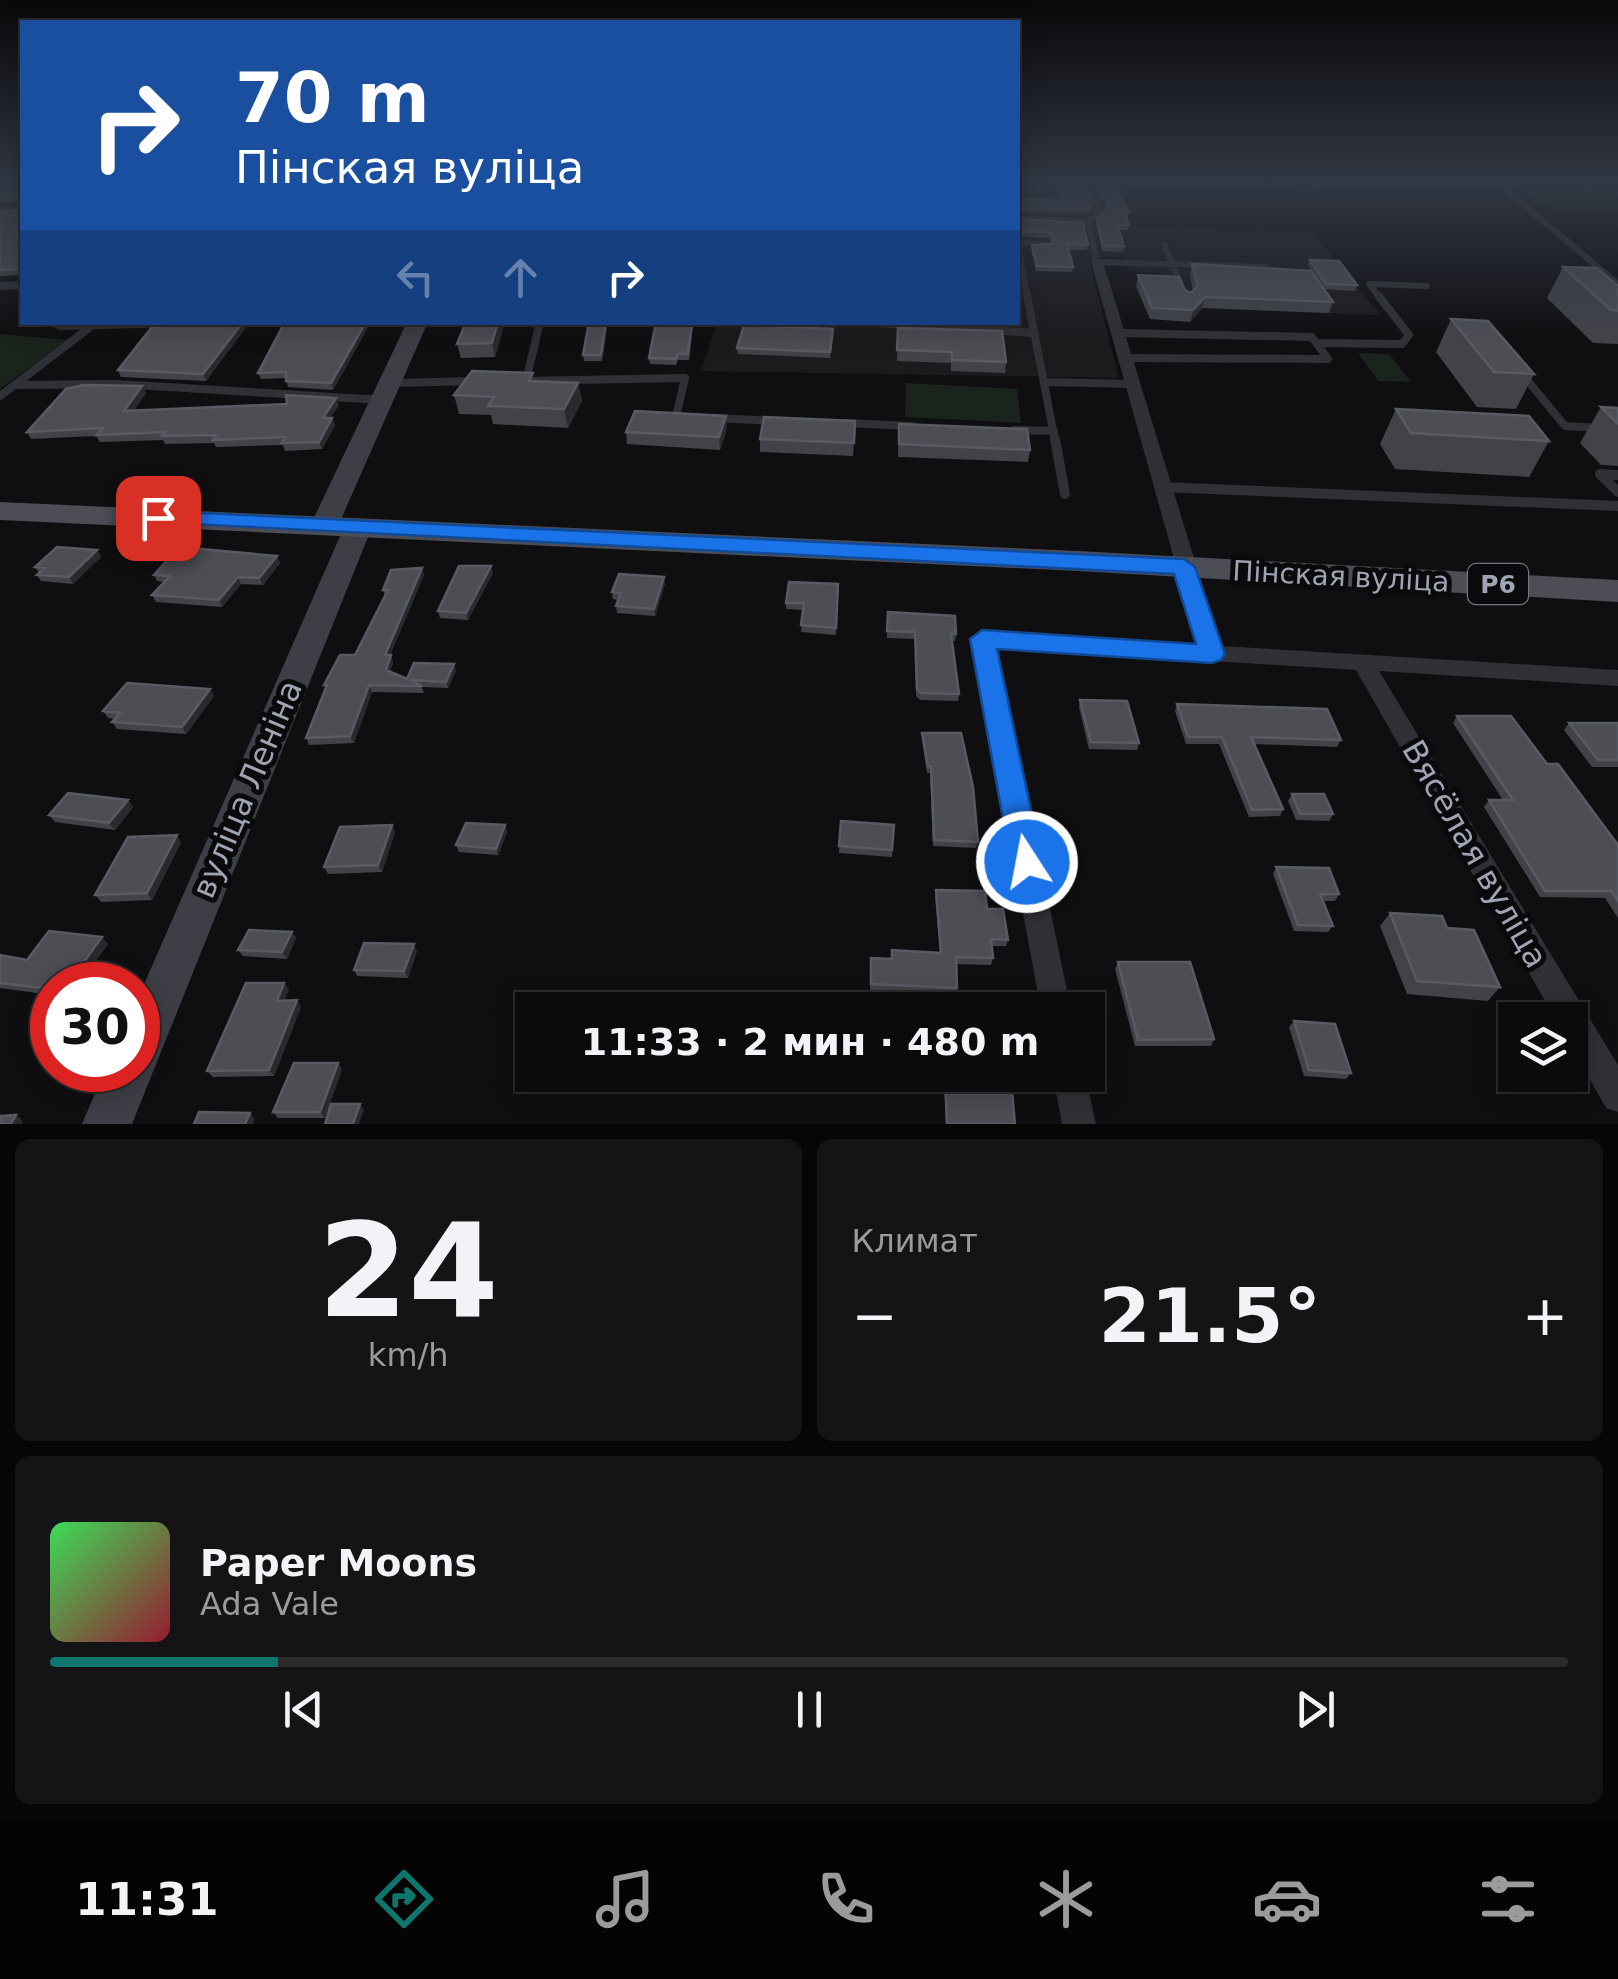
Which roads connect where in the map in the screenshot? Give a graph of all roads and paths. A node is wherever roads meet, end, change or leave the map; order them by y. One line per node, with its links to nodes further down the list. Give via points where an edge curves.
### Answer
1 (1091, 234): 7 (lane)
2 (1559, 234): 10 (lane)
3 (1020, 244): 4 (lane)
4 (1046, 244)
5 (1164, 244): 8 (lane)
6 (1020, 254): 13 (lane)
7 (1097, 262): 8 (lane); 22 (street)
8 (1170, 263): 9 (lane); 14 (lane)
9 (1267, 267)
10 (1618, 284)
11 (1428, 286): 23 (lane, via 1369,284 1409,335 1402,344)
12 (1020, 296): 13 (lane)
13 (1028, 296): 21 (lane)
14 (1188, 298)
15 (60, 325): 20 (street)
16 (154, 325): 20 (street)
17 (417, 325): 32 (street, вуліца Леніна)
18 (539, 325): 28 (lane)
19 (907, 325): 21 (lane)
20 (89, 328): 31 (lane)
21 (1035, 333): 29 (lane)
22 (1121, 333): 23 (lane, via 1312,337); 24 (street)
23 (1317, 343): 24 (lane, via 1328,360)
24 (1127, 358): 30 (street)
25 (1511, 361): 38 (lane, via 1565,426)
26 (490, 381): 32 (lane)
27 (508, 381): 28 (lane)
28 (526, 381): 34 (lane, via 685,378 676,417)
29 (1045, 382): 30 (lane); 39 (lane)
30 (1134, 384): 41 (street)
31 (15, 385): 32 (lane); 33 (lane)
32 (387, 391): 46 (street, вуліца Леніна)
33 (0, 396)
34 (790, 421)
35 (828, 422): 36 (lane)
36 (923, 426)
37 (998, 429): 39 (lane)
38 (1618, 429)
39 (1054, 431): 43 (lane)
40 (1618, 475): 42 (lane, via 1600,474)
41 (1161, 487): 44 (lane); 47 (street)
42 (1618, 492)
43 (1066, 494)
44 (1618, 506)
45 (0, 511): 46 (main road, Пінская вуліца / Р6)
46 (340, 518): 47 (main road, Пінская вуліца / Р6); 53 (street, вуліца Леніна)
47 (1184, 567): 48 (main road, Пінская вуліца / Р6); 49 (street, Пінская вуліца)
48 (1618, 591)
49 (1212, 654): 50 (street); 52 (street, via 982,639)
50 (1363, 663): 51 (street); 56 (street, Вясёлая вуліца)
51 (1618, 678)
52 (1052, 992)
53 (160, 994)
54 (121, 1092): 57 (street)
55 (1072, 1092): 58 (street)
56 (1618, 1096)
57 (108, 1124)
58 (1078, 1124)

